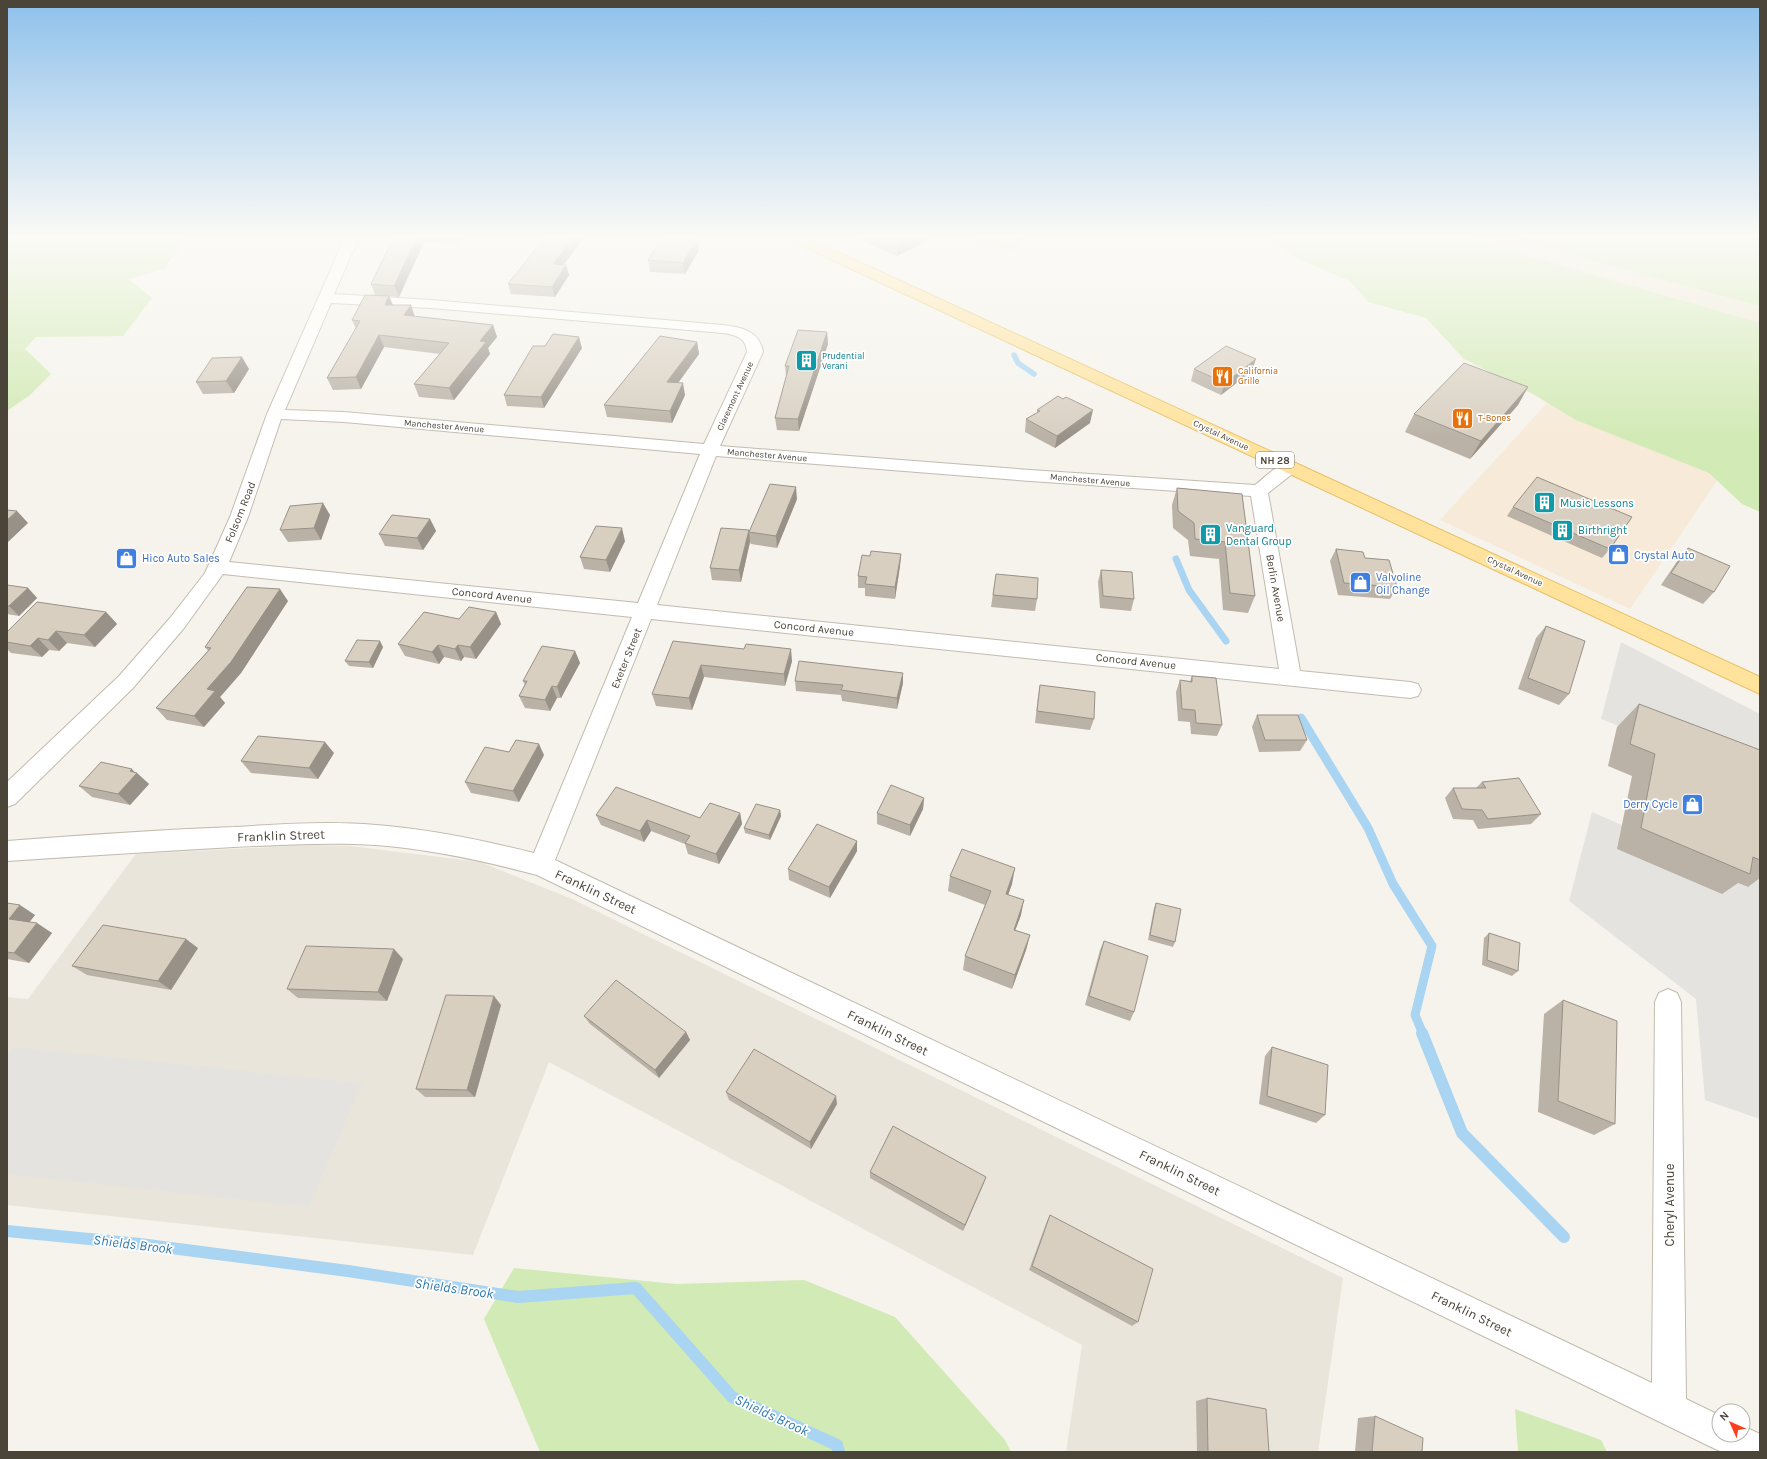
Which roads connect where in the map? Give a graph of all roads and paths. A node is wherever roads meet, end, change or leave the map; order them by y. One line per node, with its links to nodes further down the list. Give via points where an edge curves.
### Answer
1 (324, 303): 4 (street, Folsom Road)
2 (406, 303): 5 (street, Claremont Avenue, via 723,329 742,333 753,342 755,352)
3 (937, 303): 6 (main road, Crystal Avenue / NH 28)
4 (275, 414): 5 (street, Manchester Avenue, via 344,417); 8 (street, Folsom Road, via 251,486)
5 (710, 450): 7 (street, Manchester Avenue, via 1132,484); 9 (street, Exeter Street)
6 (1290, 467): 7 (street); 11 (main road, Crystal Avenue / NH 28)
7 (1259, 491): 10 (street, Berlin Avenue)
8 (218, 567): 9 (street, Concord Avenue); 13 (street, Folsom Road, via 154,651 126,682)
9 (645, 611): 10 (street, Concord Avenue); 15 (street, Exeter Street)
10 (1291, 677): 12 (street, Concord Avenue)
11 (1760, 686)
12 (1410, 690)
13 (7, 797)
14 (7, 851): 15 (street, Franklin Street, via 315,833 376,835 420,840 486,851)
15 (541, 865): 17 (street, Franklin Street)
16 (1668, 1002): 17 (street, Cheryl Avenue)
17 (1669, 1408): 18 (street, Franklin Street)
18 (1711, 1429)
19 (1740, 1443): 20 (street)
20 (1758, 1452)

